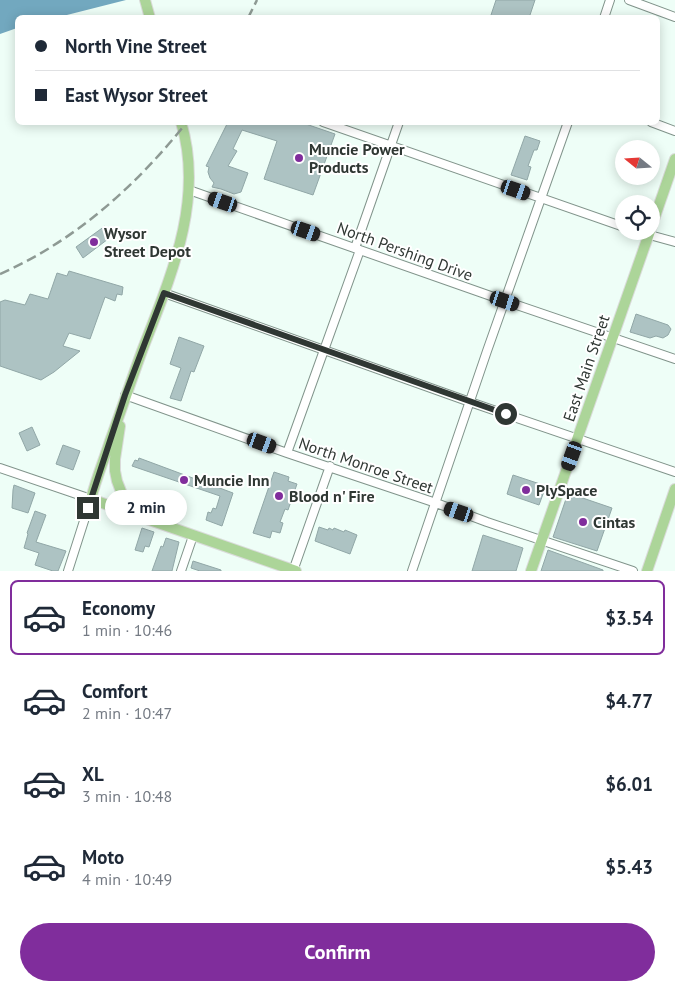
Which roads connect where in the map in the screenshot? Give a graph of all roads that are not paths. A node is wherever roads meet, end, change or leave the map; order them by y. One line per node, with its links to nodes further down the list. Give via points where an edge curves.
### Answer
1 (145, 0): 4 (main road)
2 (610, 0): 5 (street)
3 (629, 0): 6 (street)
4 (149, 15)
5 (605, 15)
6 (675, 17)
7 (182, 125): 15 (main road)
8 (330, 125): 13 (street)
9 (398, 125): 13 (street)
10 (567, 125): 16 (street)
11 (659, 125): 12 (street)
12 (675, 131)
13 (390, 146): 16 (street); 22 (street)
14 (675, 159): 17 (main road, East Main Street)
15 (189, 190): 22 (street, North Pershing Drive); 23 (main road, via 181,241)
16 (541, 199): 18 (street); 24 (street)
17 (660, 203)
18 (615, 225)
19 (660, 236): 21 (street)
20 (647, 240): 25 (main road, East Main Street)
21 (675, 242)
22 (358, 249): 24 (street, North Pershing Drive); 26 (street)
23 (164, 293): 26 (street); 28 (main road)
24 (505, 301): 25 (street, North Pershing Drive); 29 (street)
25 (613, 338): 27 (street, North Pershing Drive); 31 (main road, East Main Street)
26 (323, 350): 29 (street); 32 (street)
27 (675, 358)
28 (125, 395): 30 (main road); 32 (street, North Monroe Street)
29 (470, 402): 31 (street); 38 (street)
30 (121, 410): 37 (main road); 39 (main road, via 115,459 117,481 122,494)
31 (578, 439): 35 (street); 41 (main road, East Main Street)
32 (287, 452): 33 (street, North Monroe Street)
33 (330, 466): 38 (street, North Monroe Street); 44 (street)
34 (0, 468): 37 (street)
35 (675, 472)
36 (675, 488): 48 (main road)
37 (91, 499): 39 (main road); 42 (street)
38 (436, 503): 41 (street, North Monroe Street); 45 (street)
39 (144, 518): 40 (main road)
40 (193, 536): 43 (street); 44 (main road)
41 (542, 540): 46 (main road, East Main Street); 47 (street, North Monroe Street)
42 (68, 571)
43 (180, 571)
44 (294, 571)
45 (412, 571)
46 (531, 571)
47 (633, 571)
48 (647, 571)

